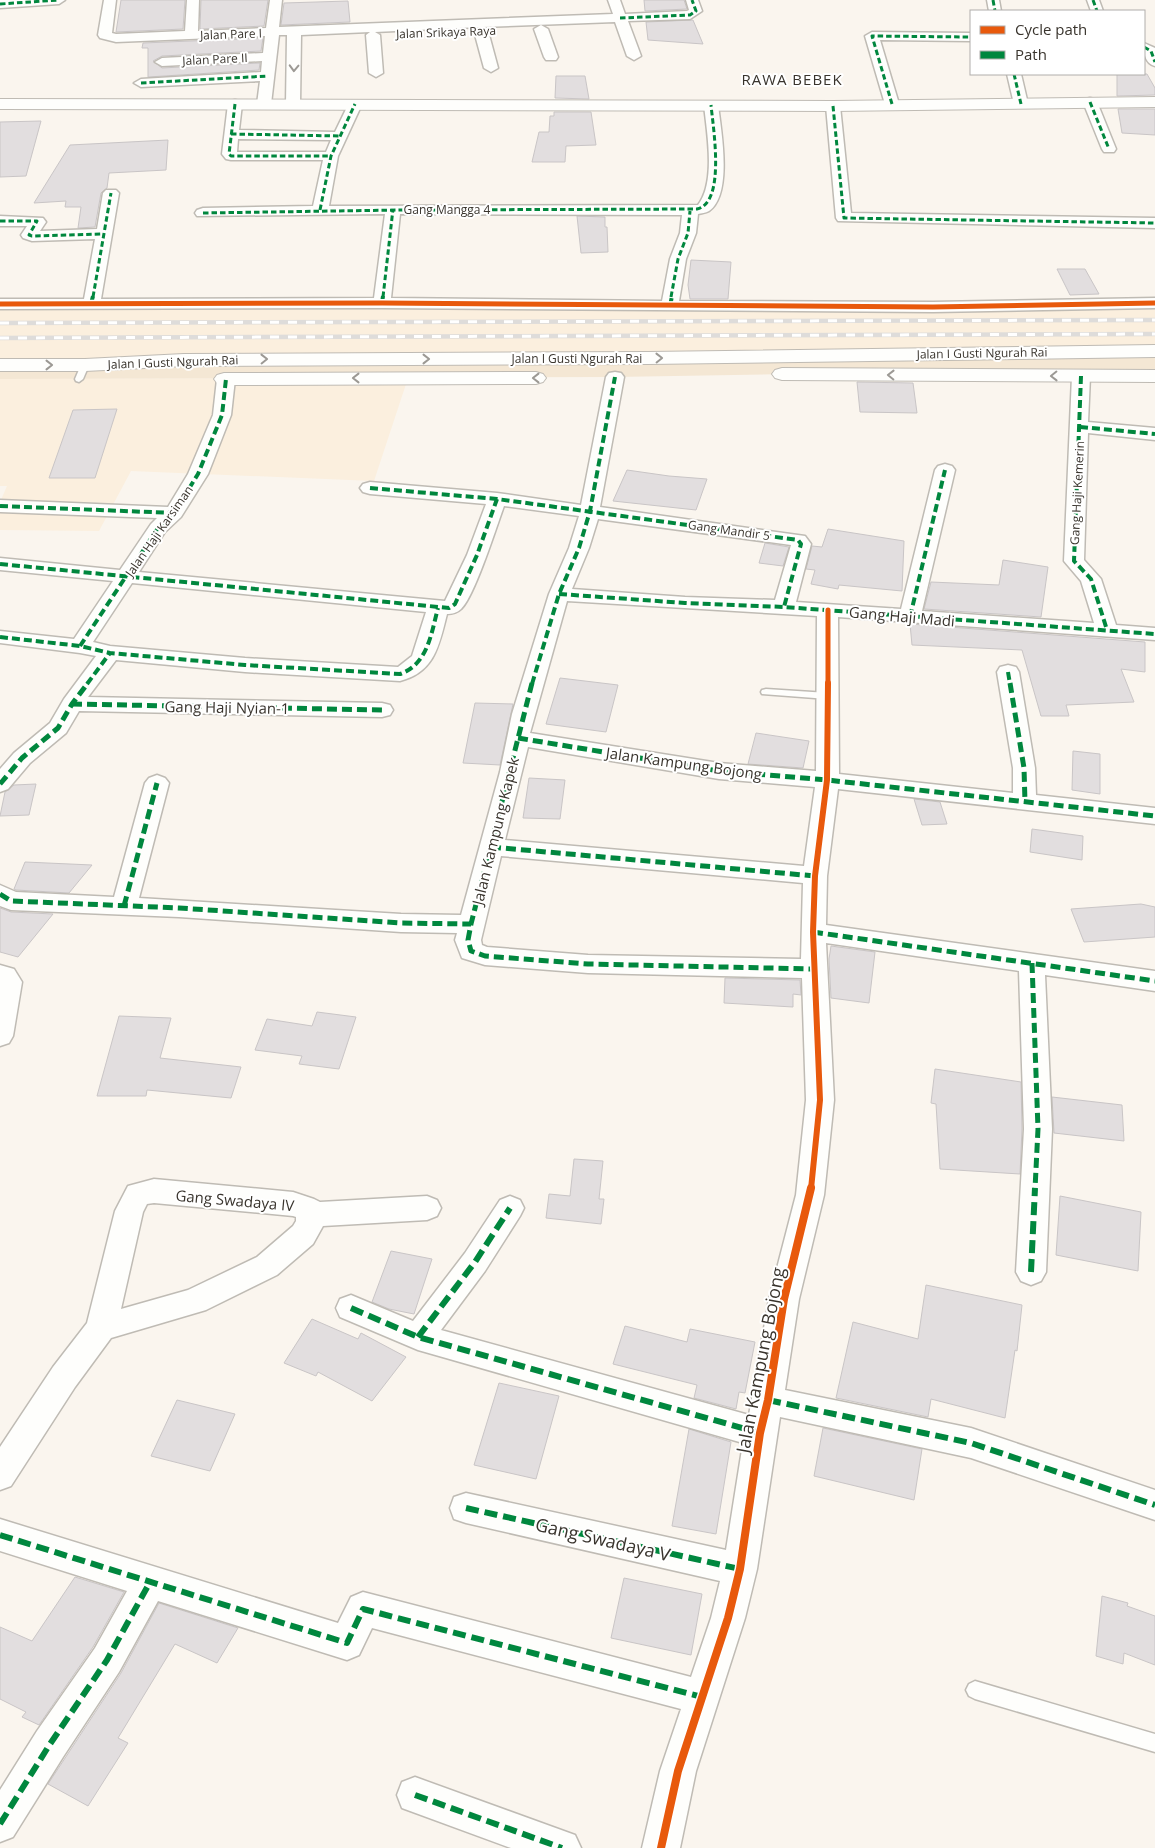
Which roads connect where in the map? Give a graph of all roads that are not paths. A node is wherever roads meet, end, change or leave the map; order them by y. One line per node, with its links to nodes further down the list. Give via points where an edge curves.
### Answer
1 (58, 0): 7 (street)
2 (110, 0): 19 (street, Jalan Pare I, via 105,35)
3 (193, 0): 16 (street)
4 (280, 0): 17 (street)
5 (614, 0): 11 (street)
6 (692, 0): 11 (street, Jalan Srikaya Raya, via 696,11 690,15)
7 (0, 4)
8 (514, 7): 10 (street)
9 (597, 18): 10 (street, Jalan Srikaya Raya); 11 (street, Jalan Srikaya Raya); 12 (street, Jalan Srikaya Raya)
10 (518, 21): 14 (street, Jalan Srikaya Raya)
11 (621, 21): 22 (street)
12 (541, 29): 13 (street, Jalan Srikaya Raya); 24 (street)
13 (481, 31): 15 (street, Jalan Srikaya Raya); 27 (street)
14 (295, 35): 15 (street, Jalan Srikaya Raya); 17 (street, Jalan Srikaya Raya); 37 (street, one-way to 37)
15 (373, 35): 28 (street)
16 (191, 36): 17 (street, Jalan Pare I); 19 (street, Jalan Pare I)
17 (271, 36): 23 (street)
18 (970, 37): 39 (street, via 872,36)
19 (135, 38): 21 (street)
20 (1145, 48): 26 (street)
21 (132, 52)
22 (634, 56)
23 (268, 57): 25 (street, Jalan Pare II); 30 (street)
24 (551, 57)
25 (162, 62)
26 (1155, 62)
27 (491, 68)
28 (376, 73)
29 (1014, 75): 40 (street)
30 (268, 76): 31 (street); 36 (street)
31 (141, 83)
32 (1090, 102): 33 (main road); 40 (main road); 45 (street)
33 (1155, 102)
34 (0, 104): 35 (main road)
35 (234, 104): 36 (main road); 43 (street)
36 (264, 104): 37 (main road)
37 (293, 104): 38 (main road)
38 (355, 104): 41 (main road); 44 (street)
39 (892, 104): 40 (main road); 42 (main road)
40 (1021, 104)
41 (711, 105): 42 (main road); 50 (street, via 717,166 714,187 706,205)
42 (833, 106): 53 (street, via 844,218)
43 (231, 134): 44 (street); 46 (street, via 228,154 231,156)
44 (341, 136): 46 (street)
45 (1109, 149)
46 (331, 156): 49 (street)
47 (111, 193): 54 (street)
48 (393, 209): 49 (street, Gang Mangga 4); 50 (street, Gang Mangga 4, via 638,208); 55 (street)
49 (320, 210): 51 (street, Gang Mangga 4)
50 (690, 211): 59 (street, via 688,234 678,259)
51 (203, 213)
52 (0, 221): 54 (street, via 37,221 29,235 32,236)
53 (1155, 224)
54 (103, 234): 58 (street, via 100,268)
55 (382, 303): 58 (street); 59 (street)
56 (1155, 303): 59 (street, via 933,308)
57 (0, 304): 58 (street)
58 (91, 304)
59 (670, 306)
60 (1098, 351): 61 (main road, Jalan I Gusti Ngurah Rai); 63 (main road, Jalan I Gusti Ngurah Rai, one-way to 60, via 184,360 648,358); 65 (main road)
61 (1155, 351)
62 (0, 365): 63 (main road, Jalan I Gusti Ngurah Rai, one-way to 63)
63 (82, 372): 69 (main road, Jalan I Gusti Ngurah Rai); 70 (main road, Jalan I Gusti Ngurah Rai)
64 (711, 376): 65 (main road, Jalan I Gusti Ngurah Rai, one-way to 64)
65 (1081, 376): 66 (main road, Jalan I Gusti Ngurah Rai); 72 (street, Gang Haji Kemerin)
66 (1155, 376)
67 (556, 377): 71 (main road, Jalan I Gusti Ngurah Rai, one-way to 71)
68 (614, 377): 78 (street)
69 (0, 379)
70 (180, 379)
71 (217, 379): 79 (street, Jalan Haji Karsiman, via 222,415 198,474)
72 (1080, 427): 73 (street); 87 (street, Gang Haji Kemerin, via 1074,562 1091,579)
73 (1155, 434)
74 (945, 470): 86 (street)
75 (370, 488): 76 (street)
76 (497, 499): 78 (street); 84 (street, via 455,606)
77 (0, 506): 79 (street)
78 (590, 511): 82 (street, via 579,548); 83 (street, Gang Mandir 5, via 798,540 801,544)
79 (174, 513): 81 (street, Jalan Haji Karsiman, via 158,528)
80 (0, 564): 81 (street)
81 (128, 576): 84 (street); 90 (street, Jalan Haji Karsiman)
82 (559, 594): 83 (street, Gang Haji Madi); 97 (street)
83 (784, 607): 85 (street, Gang Haji Madi)
84 (438, 608): 91 (street, via 419,664 414,670 400,674)
85 (828, 610): 86 (street, Gang Haji Madi); 94 (street)
86 (910, 617): 87 (street, Gang Haji Madi)
87 (1107, 630): 88 (street, Gang Haji Madi)
88 (1155, 634)
89 (0, 637): 90 (street)
90 (80, 646): 91 (street)
91 (110, 653): 95 (street)
92 (1008, 672): 101 (street, via 1024,768)
93 (766, 692): 94 (lane)
94 (828, 696): 98 (street)
95 (72, 704): 96 (street, Gang Haji Nyian-1); 100 (street, via 58,728 22,758)
96 (382, 710)
97 (518, 738): 98 (street, Jalan Kampung Bojong, via 720,771); 103 (street, Jalan Kampung Kapek)
98 (827, 780): 101 (street); 104 (street, Jalan Kampung Bojong)
99 (157, 783): 106 (street)
100 (0, 784)
101 (1025, 802): 102 (street)
102 (1155, 816)
103 (491, 847): 104 (street); 107 (street, Jalan Kampung Kapek)
104 (815, 876): 108 (street, Jalan Kampung Bojong)
105 (0, 894): 106 (street, via 11,901)
106 (124, 906): 107 (street, via 402,923)
107 (471, 924): 110 (street, Jalan Kampung Kapek, via 471,951 485,956 588,964)
108 (813, 932): 109 (street); 110 (street, Jalan Kampung Bojong)
109 (1032, 963): 111 (street); 117 (street, via 1038,1130)
110 (814, 969): 121 (street, Jalan Kampung Bojong, via 820,1100 810,1195 784,1299)
111 (1155, 981)
112 (2, 987): 113 (street)
113 (0, 1036)
114 (427, 1208): 116 (street)
115 (510, 1208): 120 (street, via 475,1262)
116 (310, 1215): 119 (street, Gang Swadaya IV, via 303,1235 267,1266 195,1301); 119 (street, Gang Swadaya IV, via 309,1210 292,1204 154,1191 138,1194 129,1211)
117 (1031, 1272)
118 (351, 1308): 120 (street)
119 (101, 1328): 123 (street, Gang Swadaya IV, via 64,1377)
120 (418, 1337): 122 (street)
121 (768, 1400): 122 (street, Jalan Kampung Bojong); 124 (street, via 971,1443)
122 (760, 1433): 127 (street, Jalan Kampung Bojong)
123 (0, 1475)
124 (1155, 1505)
125 (466, 1508): 127 (street, Gang Swadaya V)
126 (0, 1535): 128 (street)
127 (740, 1569): 130 (street, Jalan Kampung Bojong)
128 (150, 1582): 130 (street, via 347,1642 364,1609); 133 (street, via 107,1660)
129 (975, 1690): 131 (lane)
130 (702, 1697): 135 (street, Jalan Kampung Bojong, via 678,1771)
131 (1155, 1743)
132 (415, 1795): 134 (street)
133 (0, 1824)
134 (562, 1848)
135 (661, 1848)

